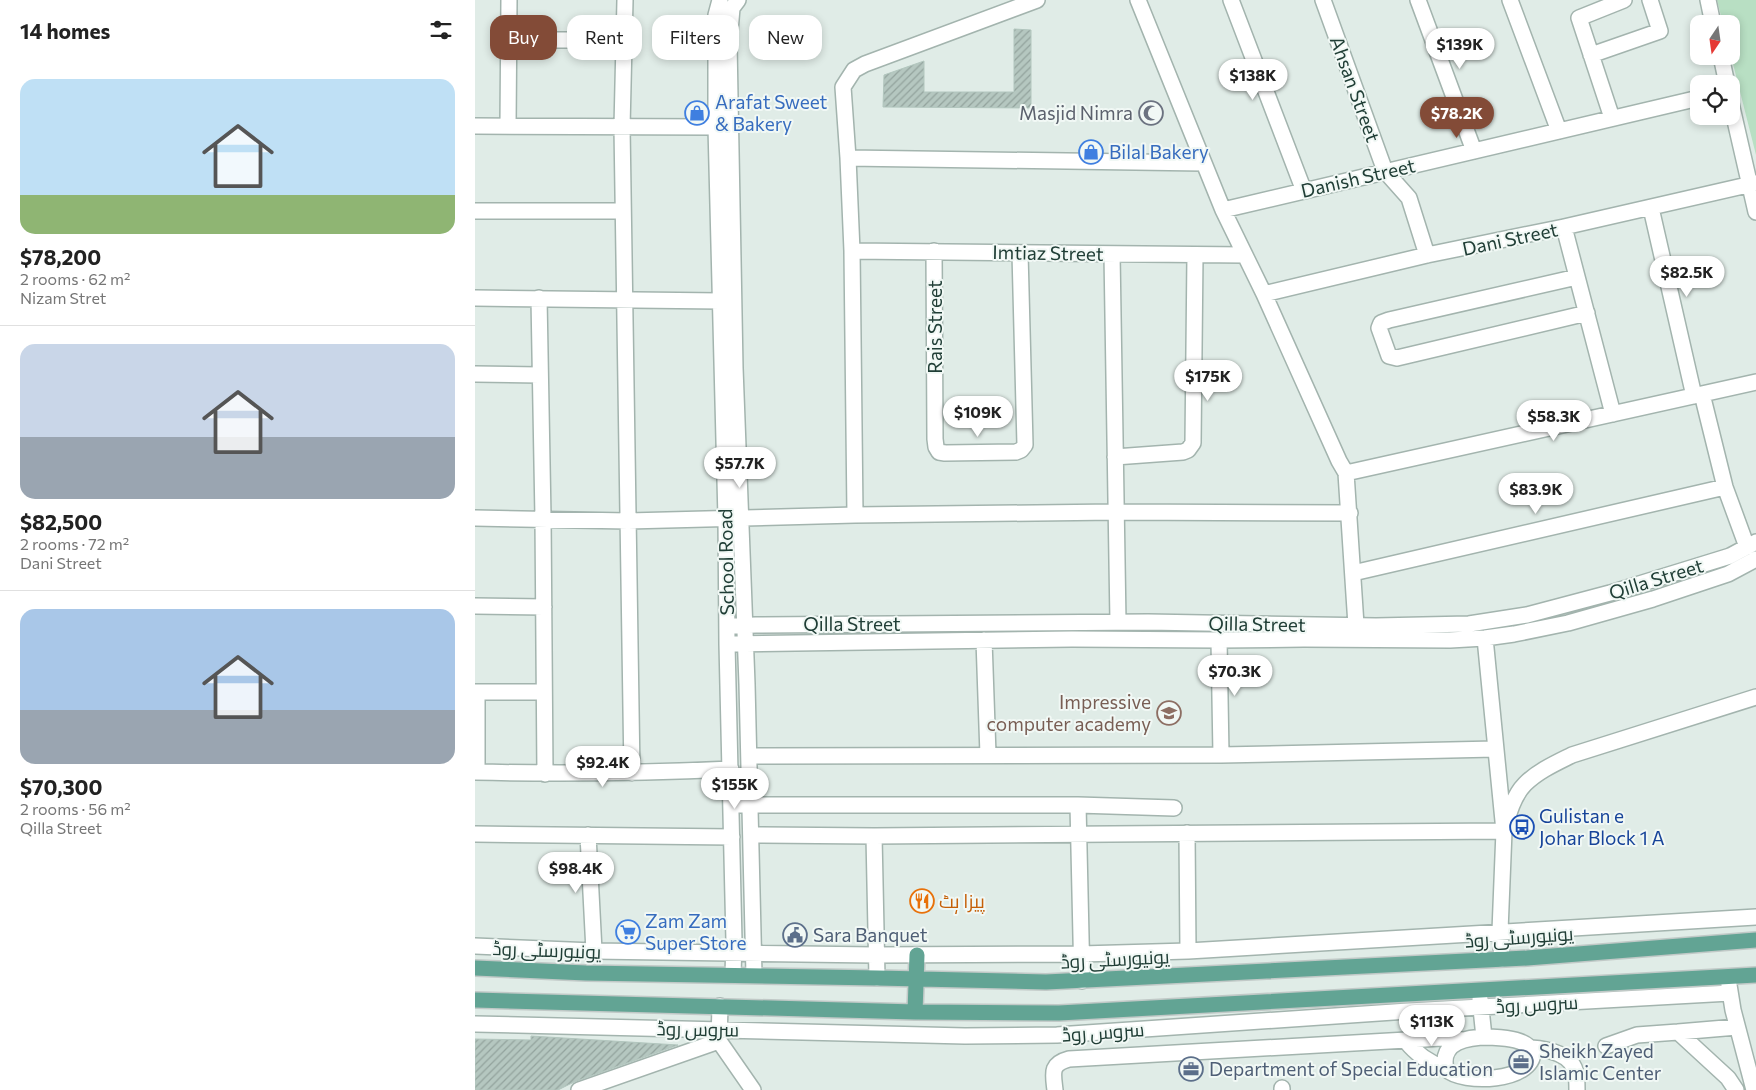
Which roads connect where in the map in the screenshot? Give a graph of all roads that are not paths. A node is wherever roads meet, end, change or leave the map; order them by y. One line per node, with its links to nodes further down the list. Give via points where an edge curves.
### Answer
1 (509, 0): 14 (street)
2 (625, 0): 15 (street)
3 (720, 0): 20 (street, School Road, via 716,15)
4 (739, 0): 20 (street, School Road, via 732,8)
5 (1037, 0): 30 (street, via 854,70 843,87)
6 (1138, 0): 31 (street)
7 (1231, 0): 34 (street)
8 (1323, 0): 32 (street, Ahsan Street)
9 (1418, 0): 29 (street)
10 (1510, 0): 28 (street)
11 (1624, 0): 17 (street, via 1579,18)
12 (1650, 0): 17 (street, via 1660,31)
13 (1708, 0): 16 (street)
14 (509, 15)
15 (625, 15)
16 (1711, 15)
17 (1591, 55): 22 (street)
18 (509, 60): 25 (street)
19 (624, 60): 26 (street)
20 (723, 62): 27 (street, School Road); 68 (street, School Road, via 735,368)
21 (1690, 100): 22 (street, Danish Street)
22 (1612, 118): 28 (street, Danish Street)
23 (1737, 125): 33 (street)
24 (475, 126): 25 (street)
25 (509, 126): 26 (street)
26 (622, 127): 27 (street); 38 (street)
27 (716, 127): 53 (street, School Road)
28 (1559, 130): 29 (street, Danish Street)
29 (1474, 150): 32 (street, Danish Street)
30 (848, 158): 31 (street); 41 (street)
31 (1203, 163): 36 (street)
32 (1385, 171): 34 (street, Danish Street); 47 (street, Ahsan Street, via 1409,198)
33 (1753, 184): 35 (street, Dani Street); 39 (street)
34 (1303, 191): 36 (street, Danish Street)
35 (1651, 208): 40 (street, Dani Street); 58 (street)
36 (1223, 210): 46 (street)
37 (475, 211): 38 (street)
38 (623, 211): 52 (street)
39 (1756, 212)
40 (1564, 227): 47 (street, Dani Street); 48 (street)
41 (852, 251): 42 (street, Imtiaz Street); 65 (street)
42 (935, 251): 43 (street, Imtiaz Street); 43 (street, Rais Street, via 935,439 939,452 945,454 1016,452 1025,444)
43 (1021, 253): 44 (street, Imtiaz Street)
44 (1112, 254): 45 (street, Imtiaz Street); 60 (street)
45 (1195, 255): 46 (street, Imtiaz Street); 60 (street, via 1193,443 1183,452)
46 (1245, 255): 49 (street)
47 (1427, 255): 49 (street, Dani Street)
48 (1577, 277): 54 (street); 54 (street, via 1389,320 1381,323 1379,328 1389,356 1397,358)
49 (1263, 294): 61 (street)
50 (475, 298): 51 (street)
51 (539, 298): 52 (street); 56 (street)
52 (624, 301): 53 (street); 69 (street)
53 (720, 301): 68 (street, School Road)
54 (1587, 313): 59 (street)
55 (475, 374): 56 (street)
56 (539, 375): 67 (street)
57 (1756, 382): 58 (street)
58 (1698, 395): 59 (street); 62 (street)
59 (1613, 414): 61 (street)
60 (1115, 457): 63 (street)
61 (1346, 473): 64 (street)
62 (1725, 487): 70 (street); 72 (street)
63 (1115, 512): 64 (street); 65 (street); 76 (street)
64 (1350, 513): 72 (street)
65 (855, 514): 68 (street)
66 (475, 518): 67 (street)
67 (543, 518): 69 (street); 75 (street)
68 (733, 518): 69 (street); 78 (street, School Road); 79 (street, School Road)
69 (629, 521): 96 (street)
70 (1751, 544): 74 (street, Qilla Street, via 1731,556)
71 (1756, 559): 77 (street, Qilla Street, via 1728,574)
72 (1353, 573): 80 (street)
73 (475, 606): 75 (street)
74 (1563, 606): 77 (street); 80 (street, Qilla Street, via 1527,616 1469,624)
75 (543, 607): 87 (street)
76 (1118, 622): 79 (street, Qilla Street); 80 (street, Qilla Street)
77 (1569, 623): 81 (street, Qilla Street)
78 (727, 626): 79 (street, Qilla Street); 84 (street, School Road)
79 (745, 626): 85 (street, School Road)
80 (1356, 626)
81 (1485, 638): 83 (street, Qilla Street); 90 (street)
82 (985, 640): 83 (street, Qilla Street); 85 (street, Qilla Street); 93 (street)
83 (1219, 640): 91 (street)
84 (727, 644): 85 (street, Qilla Street); 94 (street, School Road)
85 (745, 644): 92 (street, School Road)
86 (476, 692): 87 (street); 89 (street)
87 (544, 692): 97 (street)
88 (1756, 697): 102 (street, via 1572,755 1549,766 1524,785 1511,807)
89 (476, 736): 95 (street)
90 (1495, 749): 91 (street); 102 (street)
91 (1221, 755): 93 (street)
92 (749, 756): 93 (street); 99 (street, School Road)
93 (987, 756)
94 (731, 769): 96 (street); 98 (street, School Road)
95 (476, 772): 97 (street)
96 (632, 773): 97 (street)
97 (545, 774)
98 (731, 805): 99 (street); 109 (street, School Road)
99 (749, 805): 100 (street); 107 (street, School Road)
100 (1079, 805): 101 (street); 105 (street)
101 (1174, 808)
102 (1503, 831): 103 (street); 111 (street)
103 (1187, 833): 105 (street); 115 (street)
104 (475, 834): 106 (street)
105 (1079, 834): 108 (street); 118 (street)
106 (588, 835): 109 (street); 114 (street)
107 (751, 835): 108 (street); 117 (street, School Road)
108 (874, 836): 119 (street)
109 (732, 837): 116 (street, School Road)
110 (1756, 917): 111 (street)
111 (1500, 931): 115 (street); 121 (street)
112 (1756, 940): 121 (main road, یونیورسٹی روڈ)
113 (475, 946): 114 (street)
114 (594, 951): 116 (street)
115 (1188, 951): 118 (street)
116 (734, 952): 117 (street); 123 (street, School Road)
117 (753, 952): 119 (street); 124 (street, School Road)
118 (1081, 954): 120 (street); 129 (street)
119 (875, 955): 120 (street); 127 (street)
120 (917, 955): 128 (main road)
121 (1502, 959): 129 (main road, یونیورسٹی روڈ)
122 (475, 968): 123 (main road, یونیورسٹی روڈ)
123 (733, 975): 124 (main road, یونیورسٹی روڈ)
124 (754, 975): 127 (main road, یونیورسٹی روڈ)
125 (1756, 975): 126 (main road)
126 (1728, 976): 130 (main road); 132 (street)
127 (877, 978): 128 (main road, یونیورسٹی روڈ)
128 (917, 979): 129 (main road, یونیورسٹی روڈ); 137 (main road)
129 (1082, 981)
130 (1645, 981): 131 (main road); 133 (street)
131 (1479, 990): 136 (street); 137 (main road, via 1059,1014)
132 (1730, 993): 133 (street, سروس روڈ); 139 (street)
133 (1645, 998): 136 (street, سروس روڈ)
134 (475, 1000): 135 (main road)
135 (720, 1006): 137 (main road); 142 (street)
136 (1481, 1007): 141 (street, سروس روڈ, via 1057,1035); 143 (street)
137 (915, 1012): 141 (street)
138 (475, 1024): 142 (street, سروس روڈ)
139 (1737, 1027): 140 (street); 154 (street)
140 (1677, 1032): 146 (street, via 1637,1035); 153 (street, via 1728,1078)
141 (915, 1034): 142 (street, سروس روڈ)
142 (720, 1035): 149 (street); 150 (street)
143 (1484, 1037): 144 (street); 147 (street, via 1510,1039)
144 (1463, 1040): 145 (street); 148 (street, via 1447,1052)
145 (1406, 1041): 148 (street, via 1427,1062); 151 (street, via 1069,1059 1057,1064 1053,1071)
146 (1606, 1046)
147 (1531, 1048): 148 (street, via 1531,1061 1509,1076 1475,1078); 152 (street, via 1555,1052 1571,1064 1576,1072)
148 (1446, 1070)
149 (579, 1090)
150 (753, 1090)
151 (1055, 1090)
152 (1577, 1090)
153 (1736, 1090)
154 (1754, 1090)

